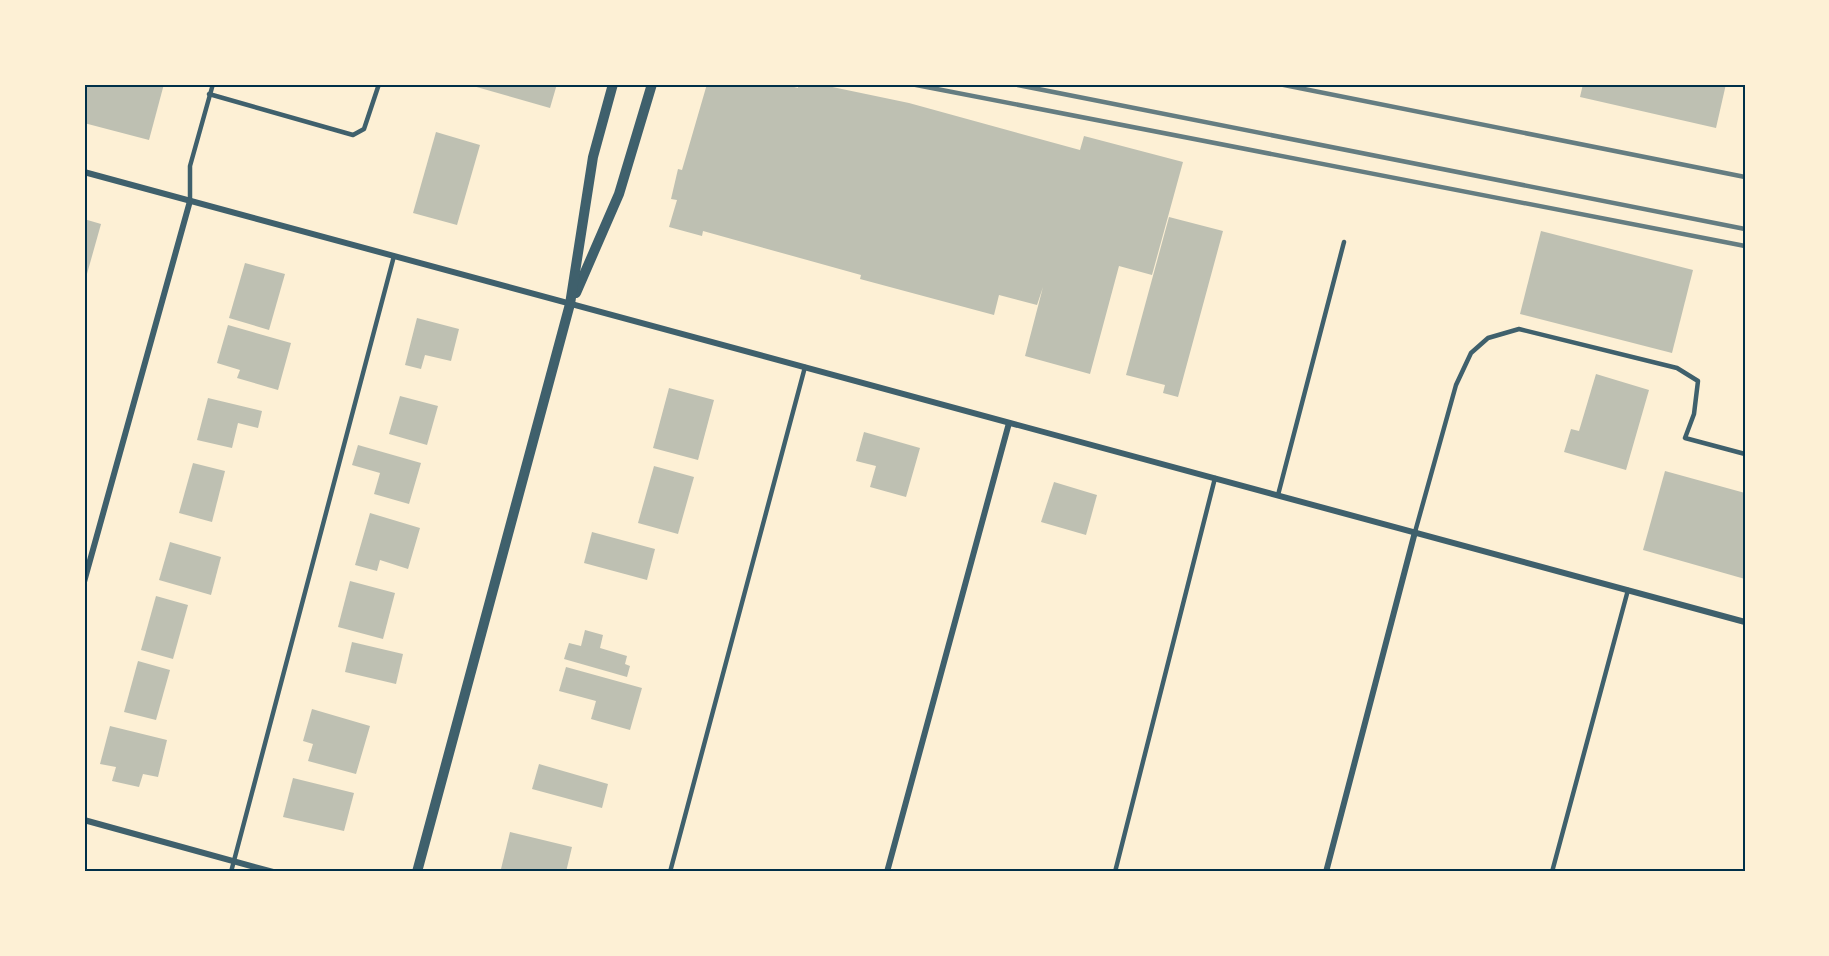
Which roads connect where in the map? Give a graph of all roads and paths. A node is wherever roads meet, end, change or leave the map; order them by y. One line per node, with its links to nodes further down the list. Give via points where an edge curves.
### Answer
1 (213, 84): 5 (lane)
2 (379, 84): 5 (lane, via 364,129 353,135)
3 (613, 84): 10 (street, via 593,157)
4 (652, 84): 10 (street, via 619,194)
5 (209, 94): 7 (lane, via 190,166)
6 (84, 172): 7 (street)
7 (190, 201): 9 (street); 17 (street)
8 (1344, 242): 15 (lane)
9 (394, 256): 10 (street); 21 (lane)
10 (570, 304): 11 (street); 24 (street)
11 (806, 368): 12 (street); 25 (lane)
12 (1009, 423): 14 (street); 26 (street)
13 (1745, 454): 16 (lane, via 1685,438 1694,414 1698,381 1677,368 1519,329 1488,338 1471,353 1456,386)
14 (1215, 478): 15 (street); 27 (lane)
15 (1278, 495): 16 (street)
16 (1415, 532): 18 (street); 28 (street)
17 (84, 582)
18 (1628, 590): 19 (street); 29 (lane)
19 (1745, 622)
20 (84, 820): 21 (street)
21 (234, 861): 22 (lane); 23 (street)
22 (231, 872)
23 (273, 872)
24 (417, 872)
25 (670, 872)
26 (887, 872)
27 (1114, 872)
28 (1326, 872)
29 (1552, 872)

